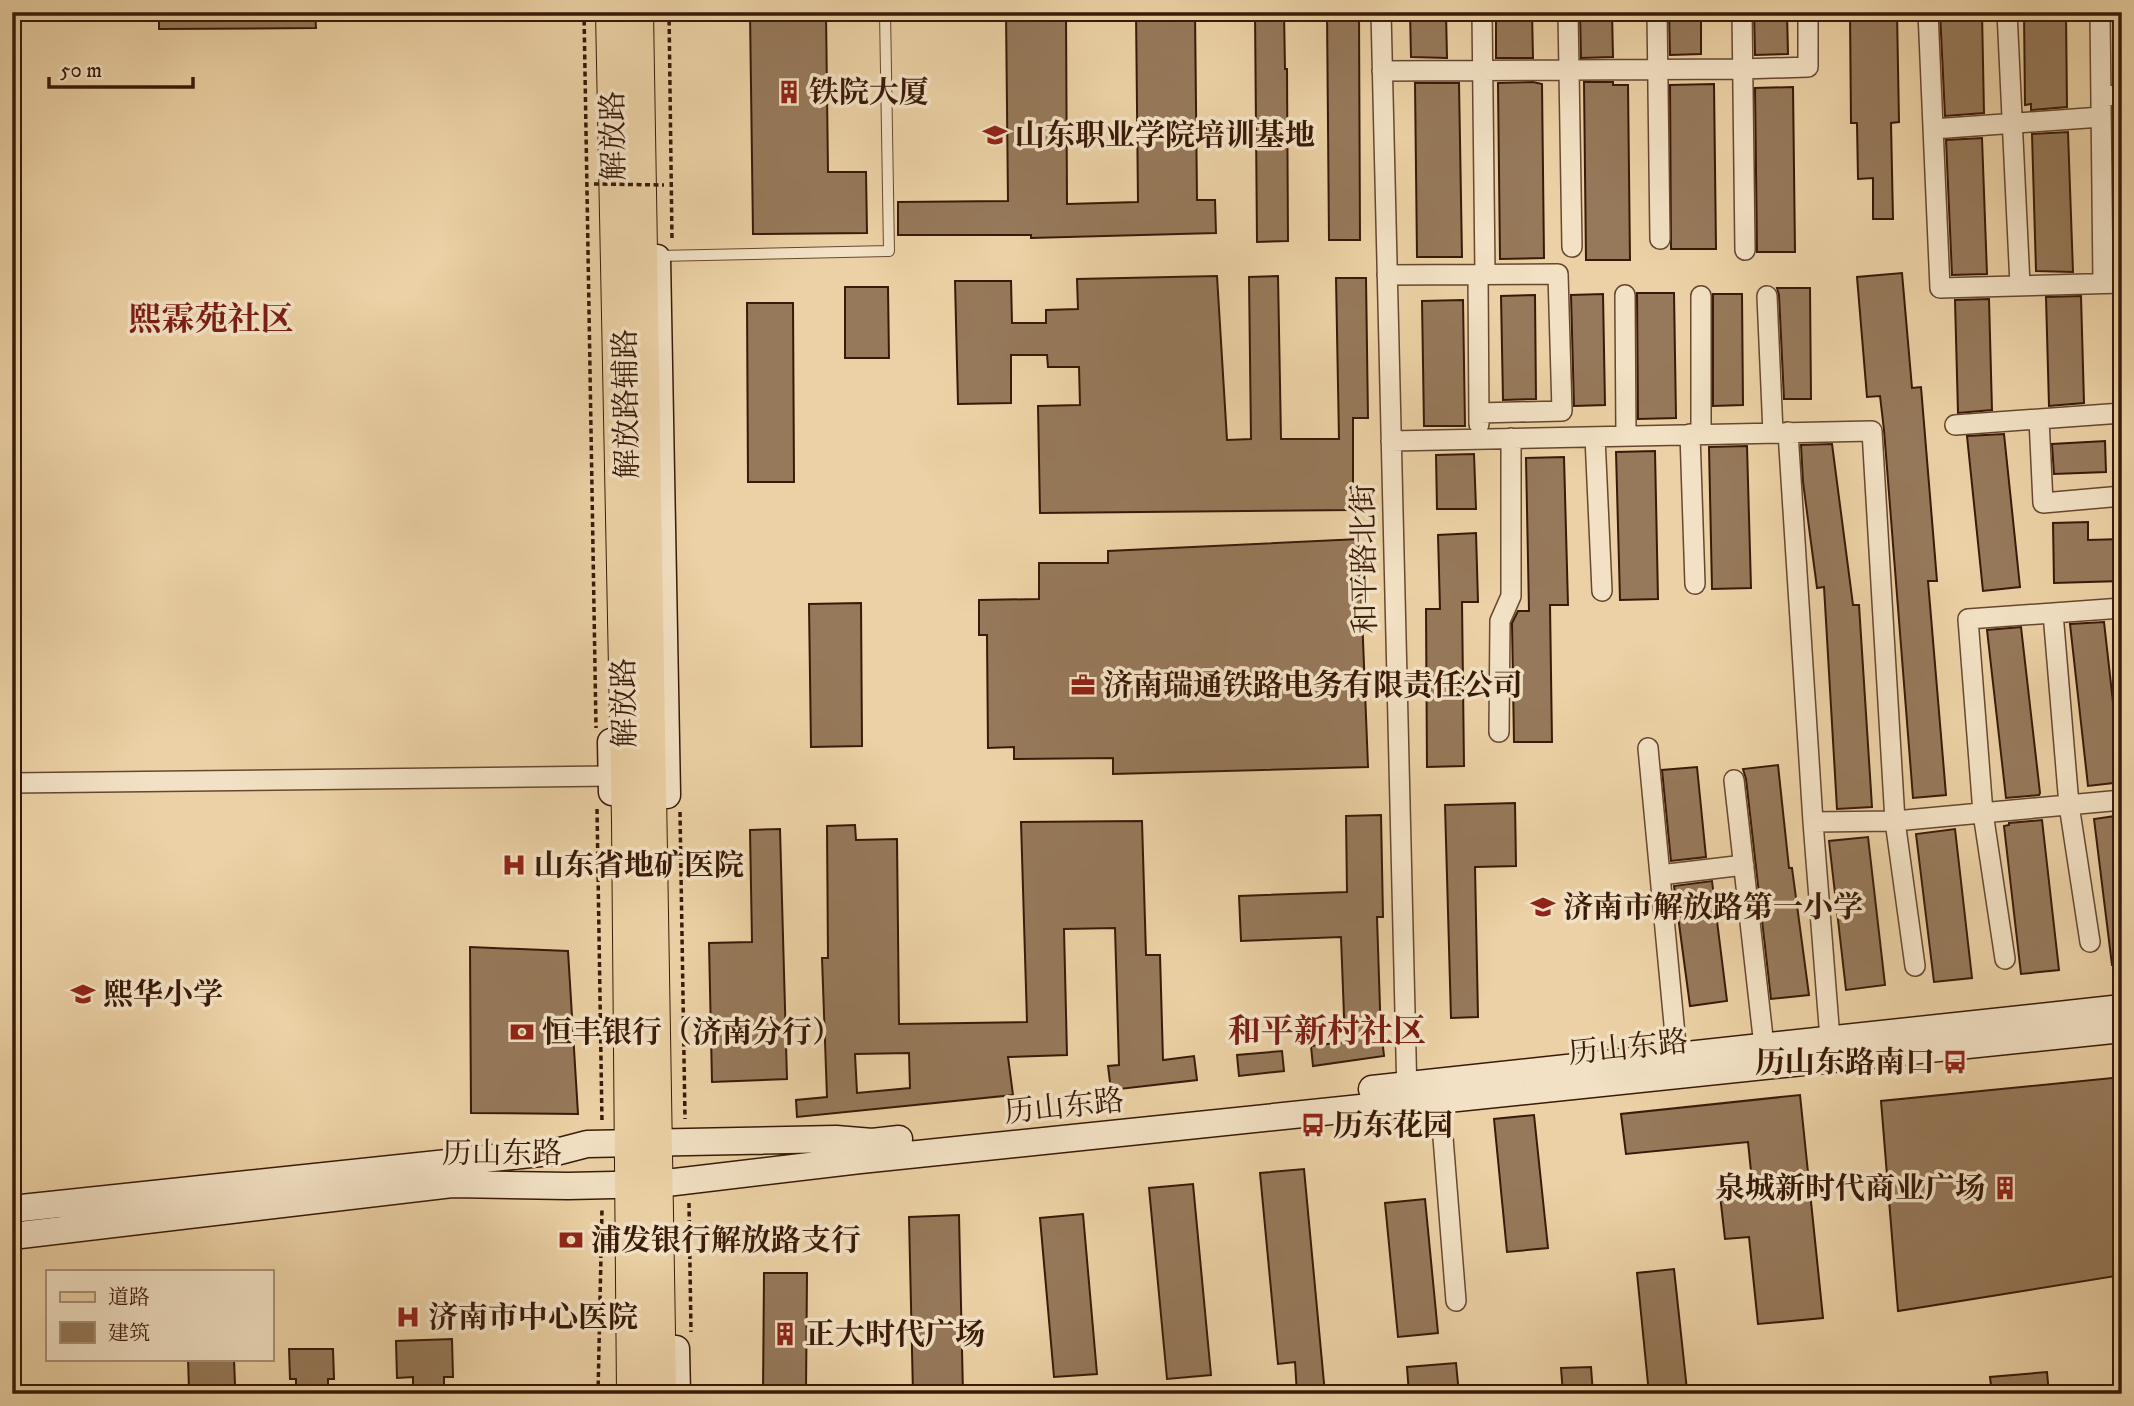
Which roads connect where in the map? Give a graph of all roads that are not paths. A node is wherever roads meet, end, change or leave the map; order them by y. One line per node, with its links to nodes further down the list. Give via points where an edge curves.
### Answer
1 (598, 12): 56 (street, 解放路辅路)
2 (611, 12): 61 (main road, 解放路)
3 (638, 12): 61 (main road, 解放路)
4 (652, 12): 28 (street, 解放路辅路)
5 (885, 12): 28 (lane, via 888,251)
6 (1381, 12): 19 (street, 和平路北街)
7 (1482, 12): 16 (street)
8 (1568, 12): 17 (street)
9 (1657, 12): 18 (street)
10 (1742, 12): 15 (street)
11 (1808, 12): 15 (street, via 1808,67)
12 (1928, 12): 24 (street)
13 (2007, 12): 23 (street)
14 (2100, 12): 21 (street)
15 (1742, 69): 18 (street); 27 (street)
16 (1483, 70): 17 (street); 19 (street); 29 (street)
17 (1570, 70): 18 (street); 26 (street)
18 (1658, 70): 25 (street)
19 (1382, 71): 30 (street, 和平路北街)
20 (2122, 95): 21 (street)
21 (2101, 96): 22 (street)
22 (2101, 117): 23 (street); 31 (street)
23 (2012, 124): 24 (street); 32 (street)
24 (1933, 129): 32 (street, via 1940,288)
25 (1660, 239)
26 (1572, 247)
27 (1745, 250)
28 (657, 257): 57 (street, 解放路辅路)
29 (1482, 274): 30 (street); 36 (street); 36 (street, via 1558,274 1562,411)
30 (1387, 275): 46 (street, 和平路北街)
31 (2112, 283): 32 (street)
32 (2020, 285)
33 (1625, 295): 42 (street)
34 (1701, 296): 41 (street)
35 (1767, 296): 40 (street)
36 (1479, 413): 45 (street)
37 (2122, 413): 38 (street)
38 (2039, 419): 39 (street); 47 (street, via 2043,503)
39 (1955, 425)
40 (1781, 433): 41 (street); 62 (street, via 1872,431); 63 (street)
41 (1695, 434): 42 (street); 48 (street)
42 (1626, 436): 43 (street)
43 (1595, 437): 44 (street); 49 (street)
44 (1511, 438): 45 (street); 52 (street, via 1511,596 1500,621)
45 (1480, 439): 46 (street)
46 (1391, 441): 74 (street, 和平路北街)
47 (2122, 496)
48 (1695, 584)
49 (1602, 591)
50 (2122, 608): 51 (street)
51 (2053, 613): 59 (street); 60 (street, via 1968,619)
52 (1499, 732)
53 (1648, 747): 65 (street)
54 (1734, 780): 64 (street)
55 (12, 783): 56 (street)
56 (606, 791): 61 (main road)
57 (667, 795): 61 (main road)
58 (2122, 800): 59 (street)
59 (2070, 805): 60 (street); 66 (street)
60 (1983, 813): 62 (street); 67 (street)
61 (639, 821): 76 (main road, 解放路)
62 (1895, 821): 63 (street); 68 (street)
63 (1813, 822): 71 (street)
64 (1744, 865): 65 (street); 72 (street)
65 (1660, 875): 73 (street)
66 (2090, 942)
67 (2005, 959)
68 (1915, 966)
69 (2122, 1008): 71 (street, 历山东路)
70 (2122, 1029): 75 (street, 历山东路)
71 (1830, 1039): 72 (street, 历山东路)
72 (1763, 1046): 73 (street, 历山东路)
73 (1677, 1056): 74 (street, 历山东路)
74 (1407, 1094): 75 (street, 历山东路); 76 (street, 历山东路, via 872,1142); 77 (street, 历山东路)
75 (1440, 1100): 80 (street)
76 (630, 1142): 77 (main road, 解放路); 78 (street, 历山东路)
77 (631, 1184): 79 (street, 历山东路, via 452,1184); 81 (main road, 解放路)
78 (12, 1209)
79 (12, 1236)
80 (1455, 1301)
81 (657, 1339): 82 (main road); 83 (main road, 解放路); 84 (street)
82 (616, 1390)
83 (661, 1394)
84 (677, 1394)

